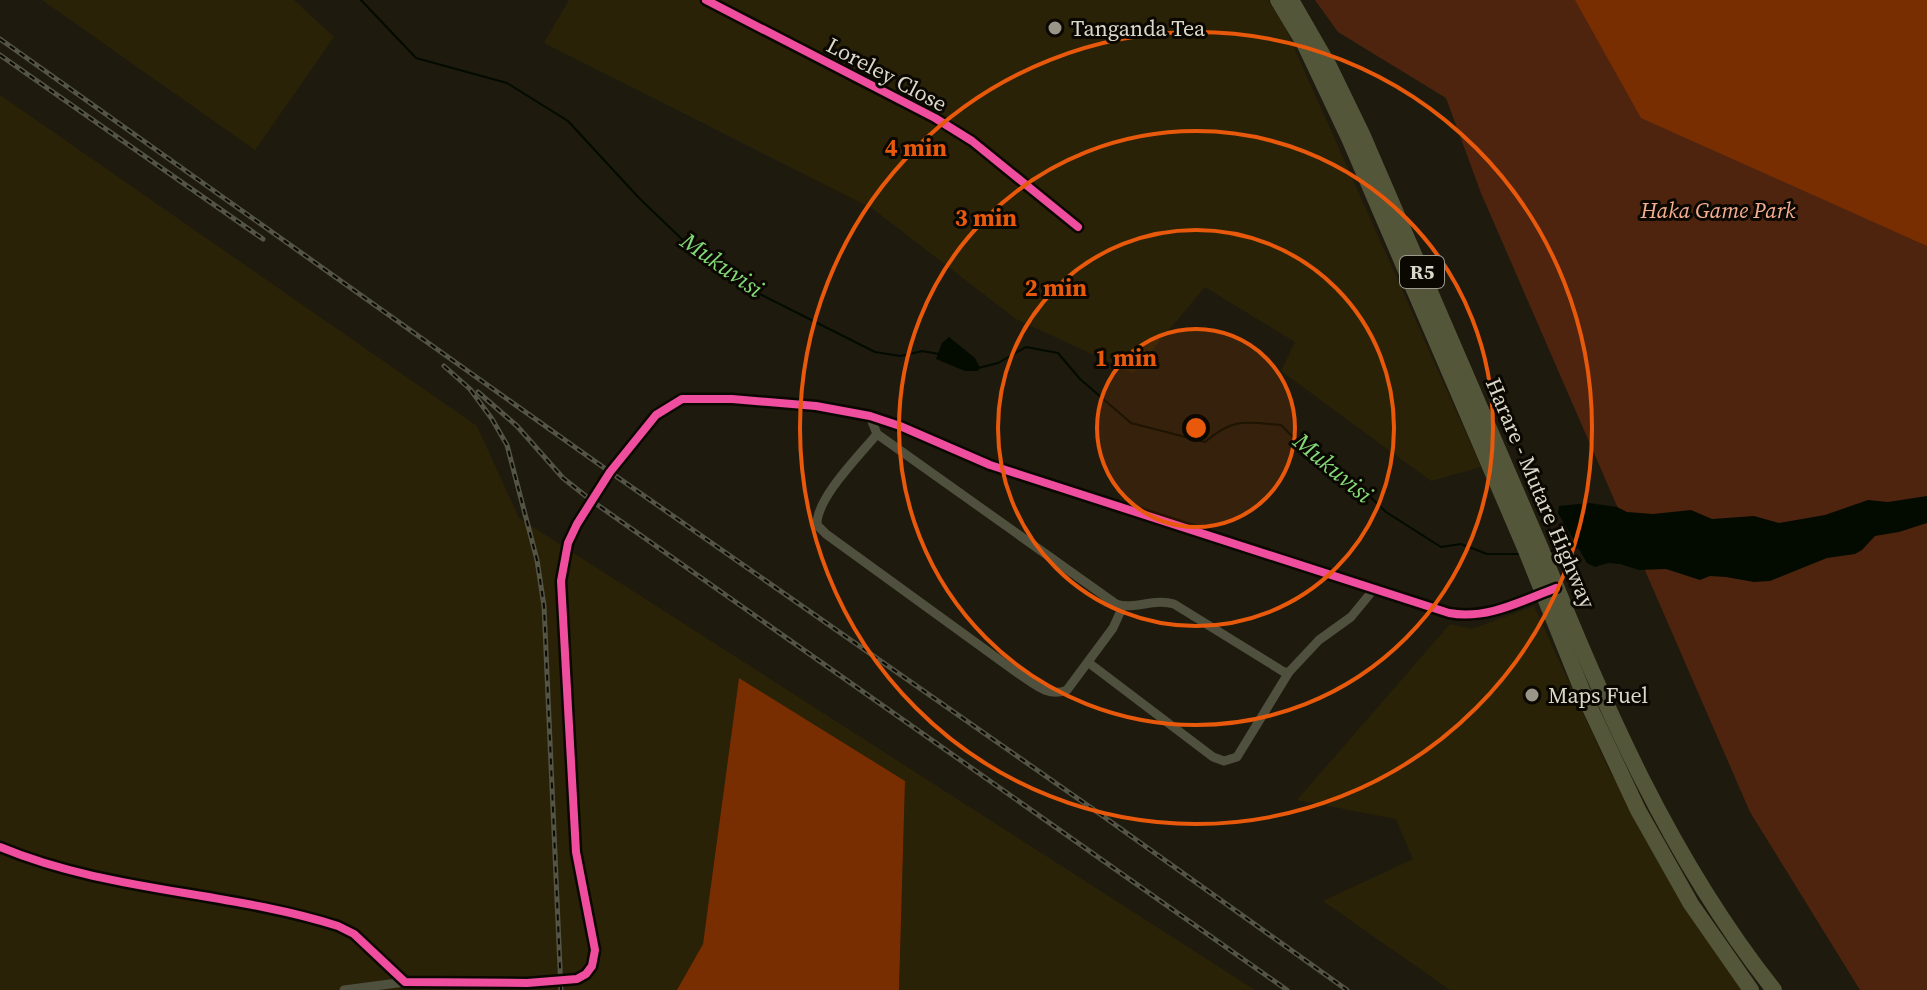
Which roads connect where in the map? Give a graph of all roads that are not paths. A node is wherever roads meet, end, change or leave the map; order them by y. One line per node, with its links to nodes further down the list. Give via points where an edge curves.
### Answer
1 (706, 0): 4 (street, Loreley Close, via 935,118 1001,162)
2 (1278, 0): 7 (highway, Harare - Mutare Highway / R5, via 1349,138)
3 (1291, 0): 7 (highway, Harare - Mutare Highway / R5, via 1362,134)
4 (1078, 227)
5 (870, 416): 6 (street); 8 (street, via 990,465); 14 (street, via 816,406 691,397 656,415 577,524 561,581 576,852 595,950 592,966 577,979 561,981)
6 (877, 434): 10 (street); 11 (street, via 833,488 817,519 820,529 1042,689 1057,694 1067,690)
7 (1535, 552): 9 (highway, Harare - Mutare Highway / R5)
8 (1374, 589): 9 (street, via 1471,616); 12 (street)
9 (1549, 590): 16 (highway, Harare - Mutare Highway / R5, via 1584,695 1638,810 1691,904); 17 (highway, Harare - Mutare Highway / R5, via 1666,827 1712,904)
10 (1123, 606): 11 (street); 12 (street, via 1156,600 1174,604)
11 (1089, 663): 12 (street, via 1224,761 1237,757)
12 (1289, 672)
13 (0, 847): 14 (street, via 95,876 321,920 354,934)
14 (405, 982): 15 (street)
15 (344, 990)
16 (1751, 990)
17 (1774, 990)

